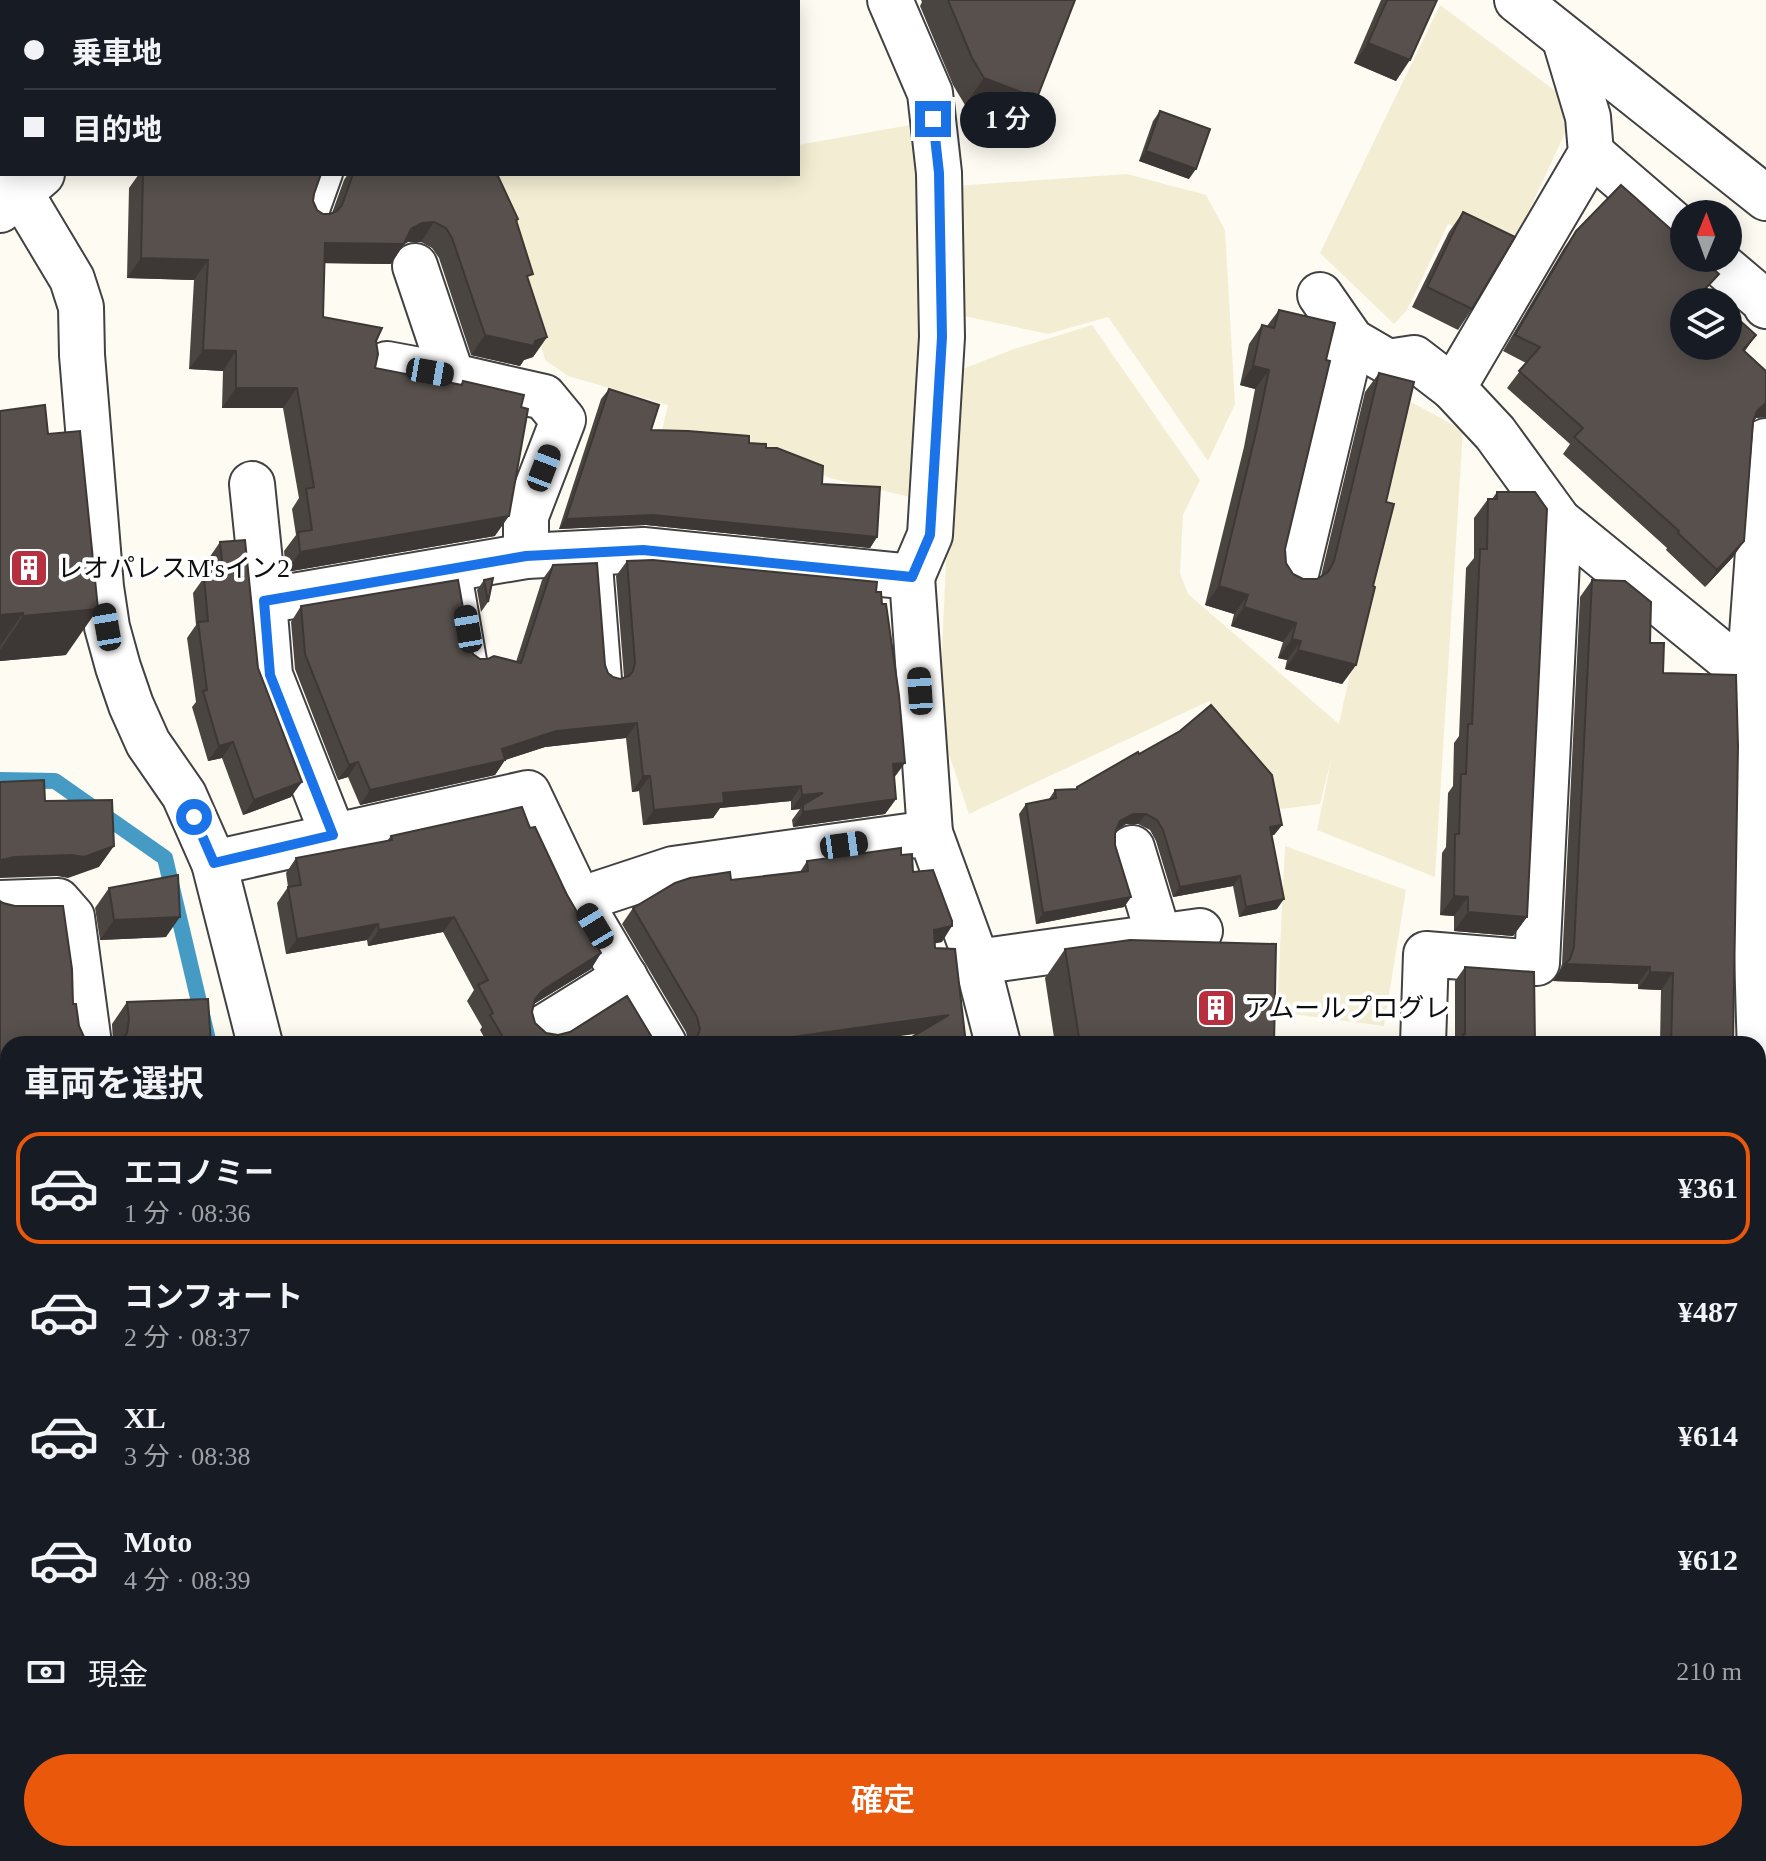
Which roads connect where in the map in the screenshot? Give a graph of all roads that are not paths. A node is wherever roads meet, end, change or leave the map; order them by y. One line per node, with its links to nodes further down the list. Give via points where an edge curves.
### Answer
1 (890, 0): 25 (street, via 930,93 939,173 942,337 930,535)
2 (1517, 0): 3 (street)
3 (1565, 40): 4 (street, via 1588,117); 7 (street)
4 (1591, 153): 9 (street); 17 (street)
5 (329, 176): 8 (lane)
6 (11, 182): 33 (street, via 72,279 81,307 101,587 118,667 148,743 184,795)
7 (1766, 198)
8 (314, 219)
9 (1670, 221)
10 (415, 266): 16 (street)
11 (1730, 272): 13 (street)
12 (1320, 295): 14 (street)
13 (1766, 306)
14 (1352, 341): 17 (street, via 1388,362 1414,358); 24 (street)
15 (387, 364): 16 (street)
16 (452, 376): 22 (street, via 544,397 563,420 526,516)
17 (1453, 388): 20 (street, via 1495,433)
18 (1766, 441): 28 (street)
19 (252, 484): 26 (street)
20 (1559, 521): 28 (street); 43 (street, via 1537,963 1426,954)
21 (599, 552): 22 (street); 25 (street, via 643,550); 29 (lane)
22 (526, 556): 23 (street)
23 (458, 567): 26 (street); 27 (lane)
24 (1296, 574)
25 (912, 577): 30 (street)
26 (264, 601): 31 (street, via 270,675)
27 (474, 660)
28 (1749, 676): 44 (street)
29 (609, 679)
30 (930, 833): 34 (street, via 673,869); 36 (street)
31 (333, 835): 33 (street); 34 (street, via 528,793)
32 (1132, 848): 36 (street, via 1180,934)
33 (214, 863): 40 (street)
34 (579, 900): 37 (street)
35 (0, 903): 39 (street, via 58,901 72,917)
36 (977, 962): 42 (street)
37 (625, 977): 38 (street); 41 (street)
38 (546, 1026)
39 (88, 1036)
40 (258, 1036)
41 (659, 1036)
42 (996, 1036)
43 (1423, 1036)
44 (1762, 1036)

